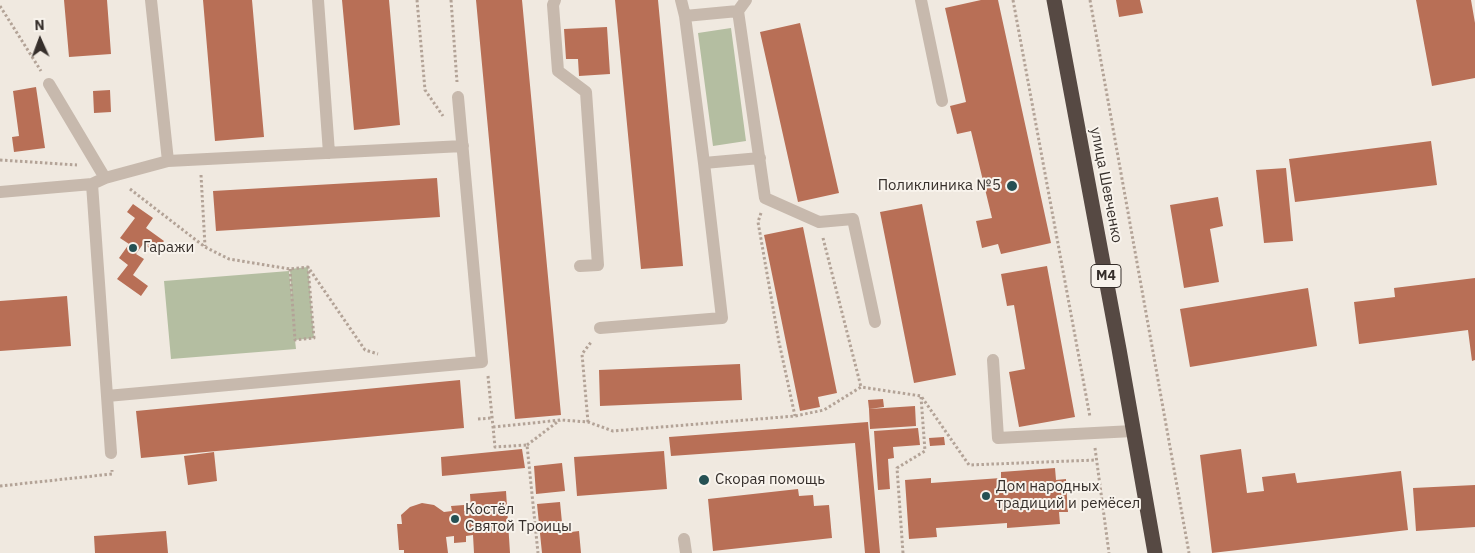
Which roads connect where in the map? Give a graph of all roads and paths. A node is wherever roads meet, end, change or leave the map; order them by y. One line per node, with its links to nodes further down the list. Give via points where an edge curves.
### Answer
1 (151, 0): 23 (lane)
2 (318, 0): 19 (lane)
3 (417, 0): 18 (path, via 425,90)
4 (451, 0): 16 (path)
5 (555, 0): 31 (lane, via 558,71 586,92 598,264)
6 (681, 0): 14 (lane)
7 (746, 0): 13 (lane)
8 (921, 0): 17 (lane)
9 (1013, 0): 49 (path)
10 (1054, 0): 48 (highway, улица Шевченко / M4)
11 (1090, 0): 60 (path)
12 (0, 6): 15 (path)
13 (738, 11): 14 (lane); 20 (lane)
14 (685, 16): 24 (lane)
15 (49, 84): 25 (lane)
16 (458, 97): 18 (lane)
17 (942, 101)
18 (463, 146): 19 (lane); 38 (lane)
19 (329, 153): 21 (lane)
20 (760, 158): 24 (lane); 28 (lane)
21 (200, 159): 23 (lane); 30 (path)
22 (0, 160): 25 (path, via 80,165)
23 (168, 161): 25 (lane)
24 (704, 163): 35 (lane, via 722,318)
25 (105, 178): 26 (lane); 30 (path, via 123,183)
26 (92, 184): 27 (lane); 40 (lane)
27 (0, 192)
28 (765, 198): 29 (lane); 42 (path, via 758,222)
29 (819, 222): 34 (lane, via 853,219); 39 (path)
30 (205, 247): 33 (path, via 228,259)
31 (580, 266)
32 (308, 267): 33 (path); 33 (path, via 314,338 295,340); 36 (path, via 365,350)
33 (290, 268)
34 (875, 322)
35 (600, 328): 46 (path, via 582,354)
36 (382, 355)
37 (993, 360): 49 (lane, via 998,438)
38 (482, 362): 40 (lane); 43 (path, via 487,371)
39 (861, 387): 41 (path); 42 (path, via 824,410)
40 (107, 396): 51 (lane)
41 (921, 396): 52 (path, via 969,465); 57 (path, via 925,451 897,468)
42 (795, 416): 46 (path, via 613,431)
43 (492, 418): 44 (path); 47 (path)
44 (478, 419)
45 (561, 420): 46 (path); 47 (path); 50 (path)
46 (588, 422)
47 (493, 427): 50 (path, via 495,447)
48 (1133, 431): 49 (lane); 59 (highway, улица Шевченко / M4)
49 (1093, 433): 52 (path)
50 (526, 445): 55 (path)
51 (111, 453): 53 (path, via 112,474)
52 (1096, 460): 58 (path)
53 (0, 486)
54 (684, 539): 56 (lane)
55 (538, 553)
56 (686, 553)
57 (903, 553)
58 (1110, 553)
59 (1155, 553)
60 (1189, 553)

